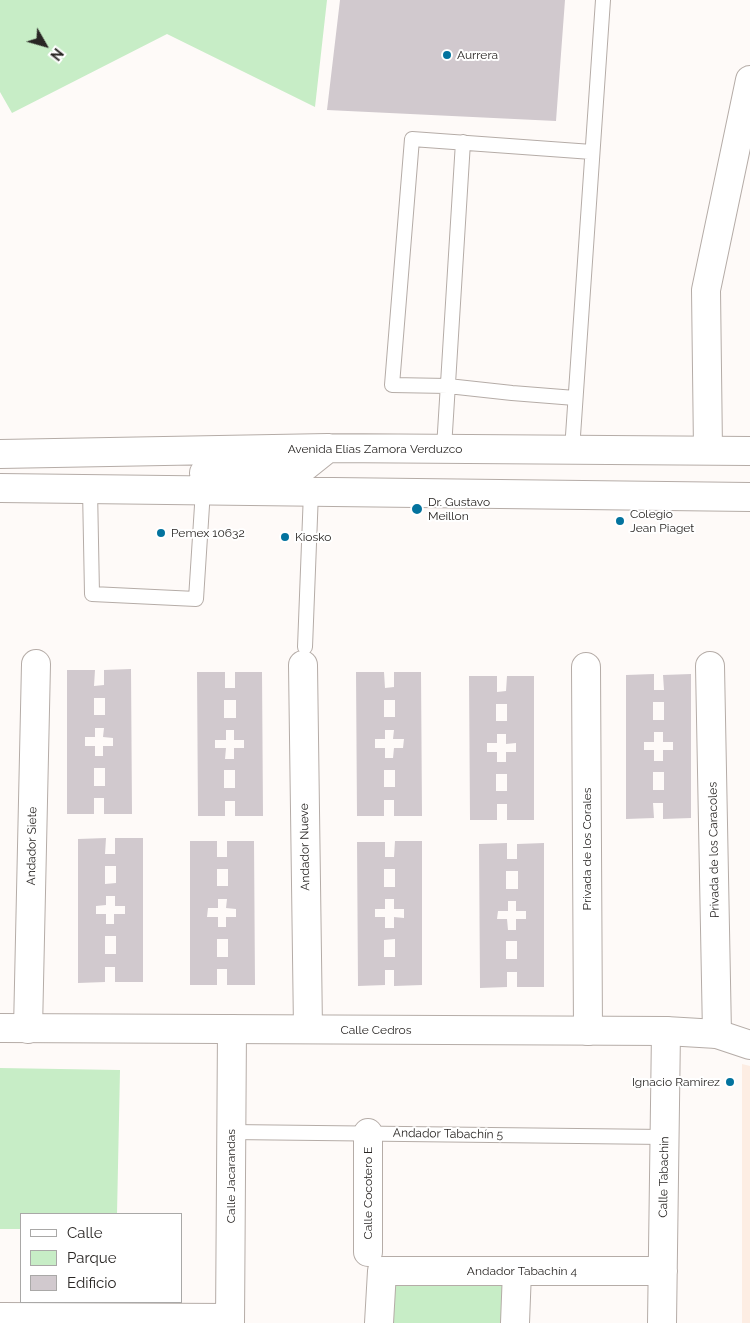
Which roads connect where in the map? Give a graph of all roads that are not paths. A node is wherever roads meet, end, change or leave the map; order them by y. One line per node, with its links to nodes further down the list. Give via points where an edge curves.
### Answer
1 (603, 0): 4 (lane)
2 (750, 80): 10 (street, via 706,290)
3 (463, 142): 4 (lane); 5 (lane); 5 (lane, via 412,139 392,385)
4 (592, 152): 6 (lane)
5 (448, 386): 6 (lane); 8 (lane)
6 (575, 398): 9 (lane)
7 (328, 448): 8 (street, Avenida Elías Zamora Verduzco); 12 (street, Avenida Elías Zamora Verduzco); 15 (street, via 303,468 179,473)
8 (444, 448): 9 (street, Avenida Elías Zamora Verduzco)
9 (572, 450): 10 (street, Avenida Elías Zamora Verduzco)
10 (708, 450): 11 (street, Avenida Elías Zamora Verduzco)
11 (750, 450)
12 (0, 454)
13 (0, 488): 14 (street)
14 (90, 489): 15 (street); 16 (lane, via 92,594 196,599)
15 (157, 490): 16 (street)
16 (203, 490): 17 (street)
17 (310, 492): 18 (street); 19 (lane)
18 (750, 498)
19 (304, 656): 26 (street, Andador Nueve)
20 (36, 664): 24 (street, Andador Siete)
21 (710, 666): 29 (street, Privada de los Caracoles)
22 (586, 667): 27 (street, Privada de los Corales)
23 (0, 1028): 24 (street, Calle Cedros)
24 (28, 1029): 25 (street, Calle Cedros)
25 (232, 1029): 26 (street, Calle Cedros); 31 (street, Calle Jacarandas)
26 (308, 1029): 27 (street, Calle Cedros)
27 (588, 1030): 28 (street, Calle Cedros)
28 (666, 1031): 29 (street, Calle Cedros); 33 (street, Calle Tabachin)
29 (717, 1034): 30 (street, Calle Cedros)
30 (750, 1045)
31 (231, 1132): 32 (lane, Andador Tabachín 5); 38 (street, Calle Jacarandas)
32 (368, 1134): 33 (lane, Andador Tabachín 5); 34 (street, Calle Cocotero E)
33 (664, 1137): 36 (street, Calle Tabachin)
34 (375, 1261): 35 (street, Andador Tabachín 4); 39 (street, Calle Cocotero E)
35 (516, 1271): 36 (street, Andador Tabachín 4); 40 (street)
36 (663, 1271): 41 (street, Calle Tabachin)
37 (0, 1317): 38 (street)
38 (230, 1321)
39 (379, 1323)
40 (515, 1323)
41 (662, 1323)

